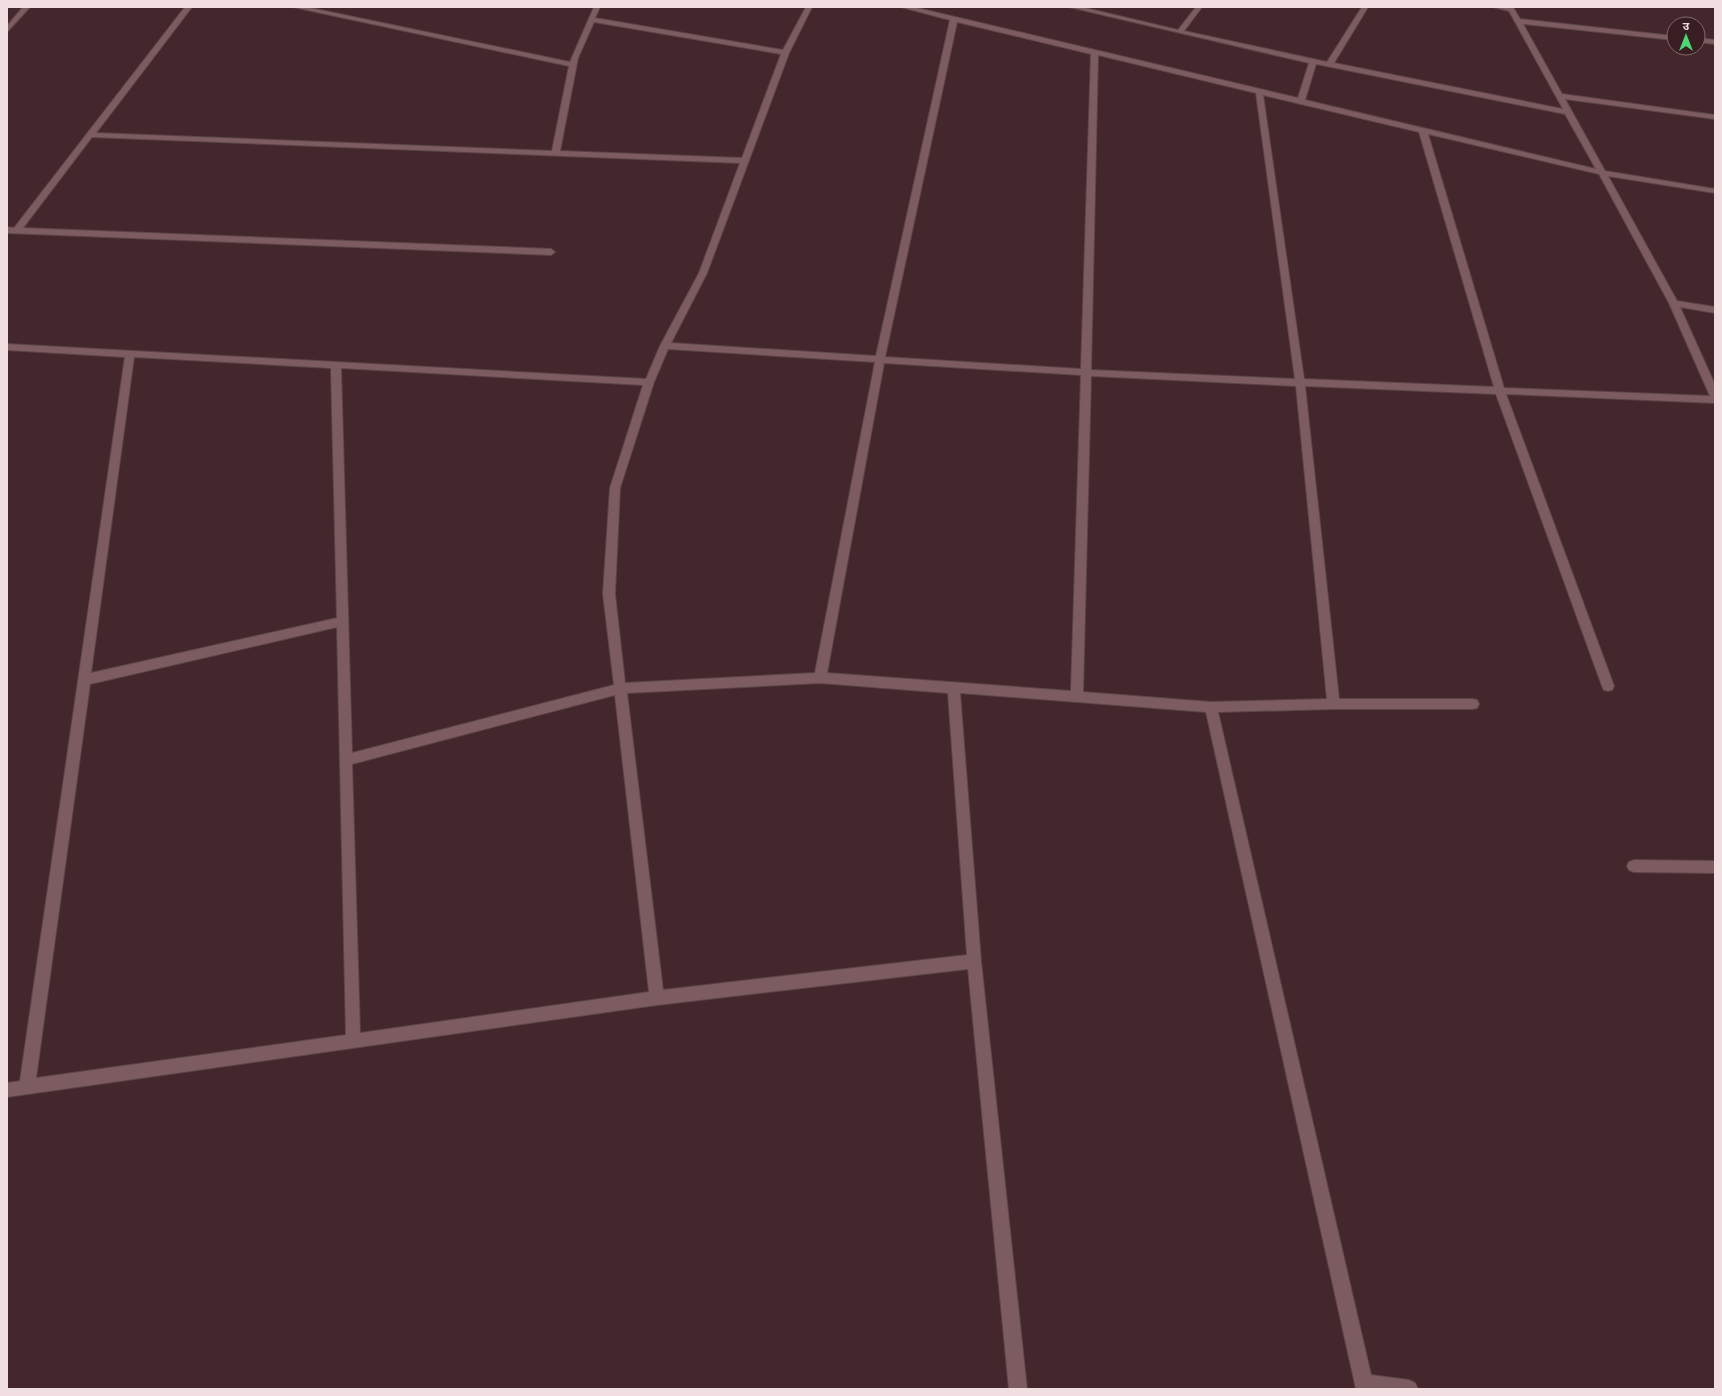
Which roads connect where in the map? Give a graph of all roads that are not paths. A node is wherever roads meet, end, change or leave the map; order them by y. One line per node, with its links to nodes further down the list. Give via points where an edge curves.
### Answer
1 (27, 7): 15 (street)
2 (189, 7): 29 (street)
3 (296, 7): 21 (street)
4 (598, 7): 13 (street)
5 (809, 7): 19 (street)
6 (904, 7): 12 (street)
7 (1072, 7): 16 (street)
8 (1199, 7): 16 (street)
9 (1365, 7): 22 (street)
10 (1496, 7): 11 (street)
11 (1511, 8): 14 (street)
12 (954, 19): 18 (street); 42 (street)
13 (592, 20): 19 (street); 21 (street)
14 (1517, 21): 17 (street); 24 (street)
15 (7, 30)
16 (1180, 32): 20 (street)
17 (1666, 37)
18 (1095, 52): 23 (street); 44 (street)
19 (785, 53): 31 (street)
20 (1313, 62): 22 (street); 25 (street)
21 (573, 65): 30 (street)
22 (1329, 65): 26 (street)
23 (1259, 90): 25 (street); 46 (street)
24 (1559, 96): 26 (street); 27 (street)
25 (1301, 101): 28 (street)
26 (1568, 112): 32 (street)
27 (1715, 117)
28 (1423, 131): 32 (street); 47 (street)
29 (89, 135): 30 (street); 35 (street)
30 (556, 153): 31 (street)
31 (745, 161): 39 (street, via 703,273)
32 (1603, 173): 33 (street); 37 (street)
33 (1715, 191)
34 (7, 230): 35 (street)
35 (17, 230): 36 (street)
36 (551, 252)
37 (1674, 302): 38 (street); 48 (street)
38 (1715, 310)
39 (665, 346): 42 (street); 45 (street)
40 (7, 347): 41 (street)
41 (130, 355): 43 (street); 52 (street)
42 (880, 360): 44 (street); 51 (street)
43 (336, 365): 45 (street); 50 (street)
44 (1085, 372): 46 (street); 56 (street)
45 (649, 382): 55 (street, via 615,488 609,594)
46 (1300, 382): 47 (street); 57 (street)
47 (1500, 392): 49 (street); 53 (street)
48 (1715, 396)
49 (1715, 400)
50 (343, 621): 52 (street); 60 (street)
51 (820, 678): 54 (street); 55 (street)
52 (84, 680): 66 (street)
53 (1608, 686)
54 (954, 687): 56 (street); 63 (street)
55 (621, 688): 60 (street); 64 (street)
56 (1077, 697): 59 (street)
57 (1334, 704): 58 (street); 59 (street)
58 (1473, 704)
59 (1211, 707): 68 (street)
60 (346, 760): 65 (street)
61 (1634, 866): 62 (street)
62 (1715, 867)
63 (974, 961): 64 (street); 69 (street)
64 (656, 998): 65 (street)
65 (353, 1040): 66 (street)
66 (27, 1087): 67 (street)
67 (7, 1090)
68 (1365, 1386): 70 (street)
69 (1018, 1389)
70 (1409, 1389)

